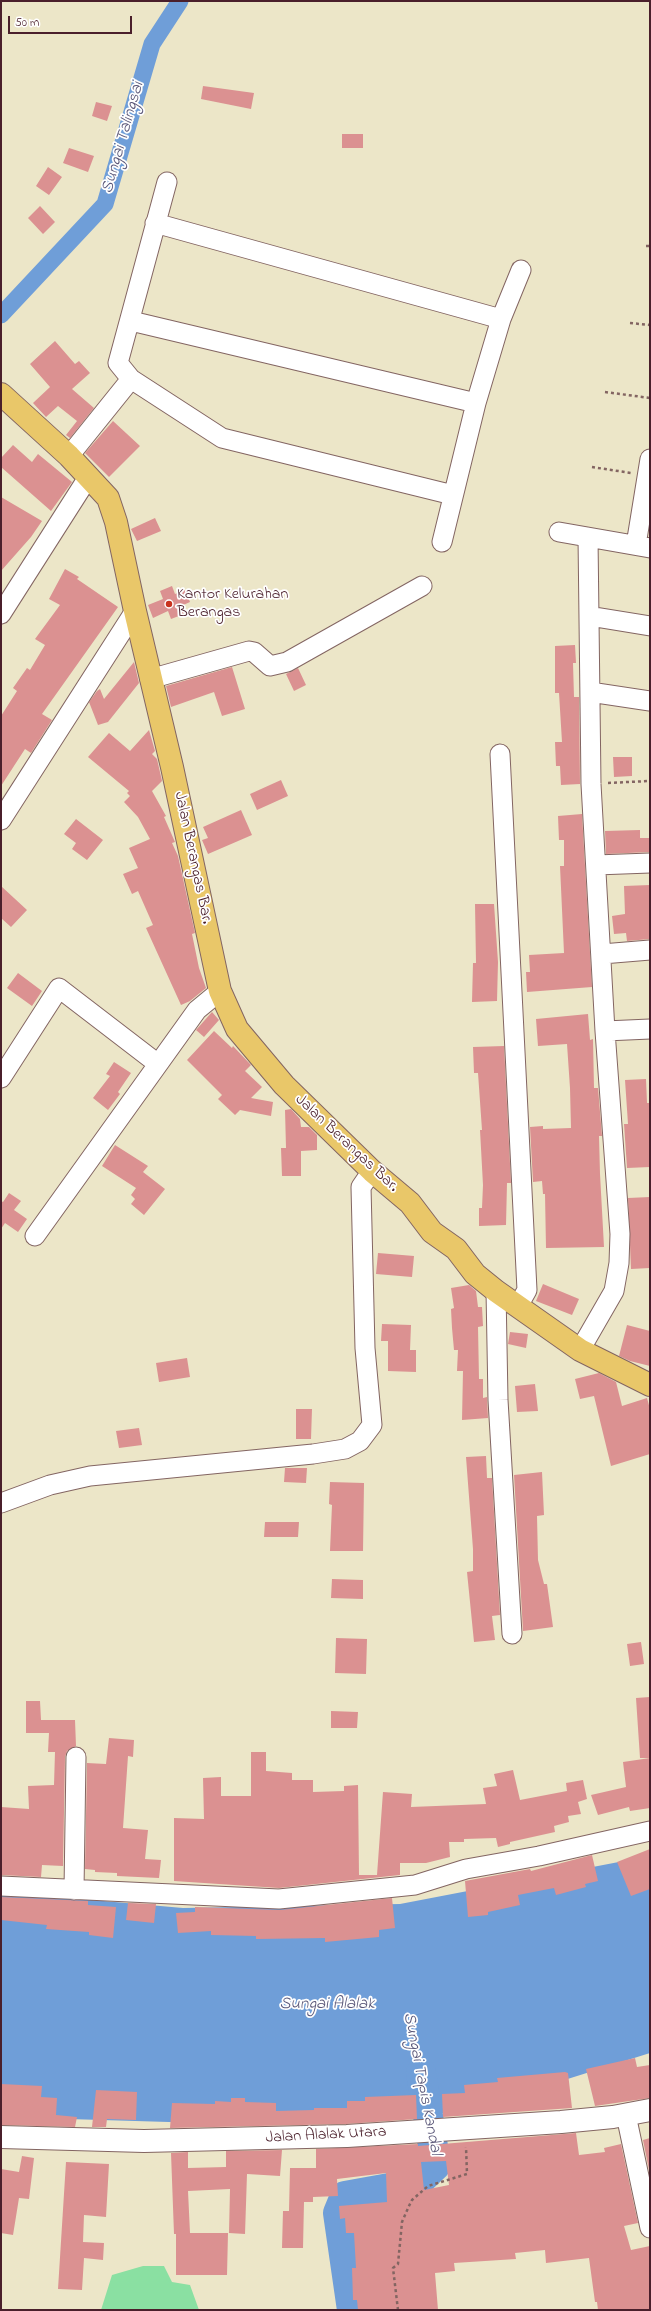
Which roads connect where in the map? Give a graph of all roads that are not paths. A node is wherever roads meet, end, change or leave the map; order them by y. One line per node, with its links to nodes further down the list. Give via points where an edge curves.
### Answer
1 (166, 182): 2 (street)
2 (155, 224): 4 (street); 5 (street)
3 (521, 270): 4 (street)
4 (501, 319): 8 (street)
5 (131, 321): 6 (street, via 118,363); 8 (street)
6 (131, 379): 9 (street); 12 (street, via 222,438)
7 (1, 394): 9 (main road, Jalan Berangas Bar.)
8 (476, 403): 12 (street)
9 (70, 456): 11 (main road, Jalan Berangas Bar.)
10 (649, 470): 16 (street)
11 (89, 476): 18 (main road, Jalan Berangas Bar., via 108,498 116,522); 19 (street)
12 (453, 495): 15 (street)
13 (559, 532): 14 (street)
14 (588, 537): 16 (street); 20 (street)
15 (442, 542)
16 (643, 546)
17 (422, 586): 22 (street, via 287,662 270,666 254,652 249,651)
18 (135, 611): 22 (main road, Jalan Berangas Bar.); 26 (street)
19 (1, 614)
20 (589, 616): 21 (street); 23 (street)
21 (650, 626)
22 (150, 680): 31 (main road, Jalan Berangas Bar., via 195,870)
23 (590, 692): 24 (street); 28 (street)
24 (650, 701)
25 (500, 754): 39 (street, via 527,1290)
26 (1, 820)
27 (650, 863): 28 (street)
28 (596, 865): 30 (street)
29 (650, 950): 30 (street)
30 (602, 954): 33 (street)
31 (220, 992): 34 (street, via 197,1010); 36 (main road, Jalan Berangas Bar., via 231,1020 254,1051 284,1085)
32 (650, 1030): 33 (street)
33 (605, 1031): 40 (street, via 620,1234 619,1263 614,1291)
34 (158, 1064): 35 (street, via 59,988); 37 (street)
35 (1, 1078)
36 (372, 1171): 38 (main road, Jalan Berangas Bar., via 410,1203 432,1232 456,1249 475,1274); 42 (street, via 361,1187 365,1348 372,1425 360,1441 345,1449 313,1454 90,1476 50,1485)
37 (35, 1236)
38 (496, 1291): 39 (main road, Jalan Berangas Bar.); 43 (street, via 498,1400)
39 (518, 1306): 40 (main road, Jalan Berangas Bar.)
40 (580, 1350): 41 (main road, Jalan Berangas Bar.)
41 (650, 1385)
42 (1, 1503)
43 (512, 1634)
44 (76, 1757): 47 (street)
45 (650, 1830): 47 (street, via 539,1856 466,1869 415,1885 370,1891 279,1899)
46 (1, 1886): 47 (street)
47 (74, 1890)
48 (650, 2110): 49 (street, Jalan Alalak Utara)
49 (626, 2115): 50 (street, Jalan Alalak Utara, via 464,2129 220,2140 144,2141); 51 (street)
50 (1, 2137)
51 (650, 2228)

